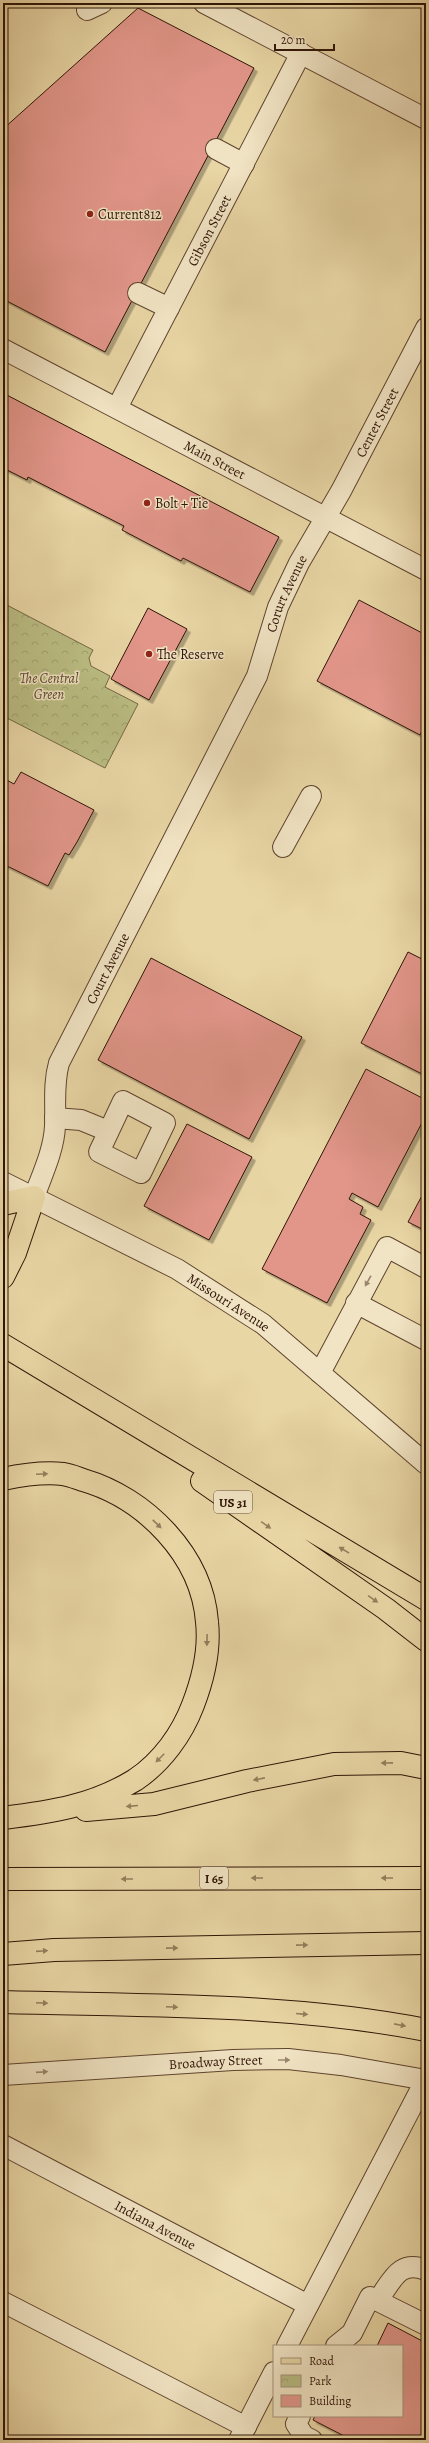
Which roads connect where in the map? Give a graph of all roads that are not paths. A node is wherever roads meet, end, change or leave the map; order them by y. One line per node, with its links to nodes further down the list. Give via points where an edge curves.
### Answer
1 (204, 3): 2 (street)
2 (301, 53): 3 (street); 5 (street, Gibson Street)
3 (426, 119)
4 (216, 149): 5 (street)
5 (244, 164): 7 (street, Gibson Street)
6 (138, 293): 7 (street)
7 (169, 308): 10 (street, Gibson Street)
8 (426, 328): 11 (street, Center Street)
9 (3, 349): 10 (street, Main Street)
10 (117, 408): 11 (street, Main Street)
11 (326, 517): 12 (street, Main Street); 13 (street, Corurt Avenue, via 299,563 278,607 257,676)
12 (426, 570)
13 (220, 750): 16 (street, Court Avenue, via 59,1064 55,1084)
14 (311, 796): 15 (street)
15 (283, 847)
16 (55, 1118): 17 (street, via 81,1120); 19 (street, Court Avenue, via 53,1142)
17 (108, 1131)
18 (3, 1182): 19 (street, Missouri Avenue)
19 (34, 1197): 20 (main road); 22 (main road, via 15,1253); 27 (street, Missouri Avenue, via 177,1269 263,1324)
20 (3, 1204)
21 (426, 1268): 23 (street, one-way to 23, via 387,1247)
22 (3, 1277)
23 (356, 1303): 24 (street); 27 (street)
24 (426, 1340)
25 (3, 1345): 26 (main road, US 31)
26 (38, 1367): 30 (main road, US 31, one-way to 26); 31 (main road, US 31, one-way to 31, via 386,1609)
27 (320, 1373): 28 (street, Missouri Avenue)
28 (426, 1464)
29 (3, 1479): 33 (main road, one-way to 33, via 23,1475 63,1474 97,1484 129,1500 159,1525 182,1552 198,1585 207,1621 207,1651 198,1691 186,1722 167,1751 148,1770 101,1798 60,1811)
30 (426, 1599)
31 (426, 1640)
32 (426, 1768): 33 (main road, one-way to 33, via 400,1763 334,1764 247,1781 154,1804)
33 (3, 1818)
34 (426, 1878): 35 (main road, I 65, one-way to 35)
35 (3, 1879)
36 (421, 1943): 37 (main road, one-way to 36, via 54,1950)
37 (3, 1954)
38 (3, 2002): 39 (main road, one-way to 39, via 272,2011 374,2020)
39 (426, 2030)
40 (3, 2075): 41 (street, Broadway Street, one-way to 41, via 233,2060 288,2059)
41 (426, 2079): 46 (street)
42 (3, 2145): 46 (street, Indiana Avenue)
43 (426, 2270): 44 (street, via 416,2266 405,2266)
44 (378, 2300): 47 (street); 49 (street, via 370,2297 352,2333)
45 (3, 2302): 52 (street)
46 (308, 2305): 48 (street)
47 (426, 2325)
48 (288, 2345)
49 (336, 2345)
50 (273, 2374): 52 (street)
51 (300, 2417): 53 (street, via 296,2424 304,2436)
52 (242, 2433)
53 (312, 2440)

